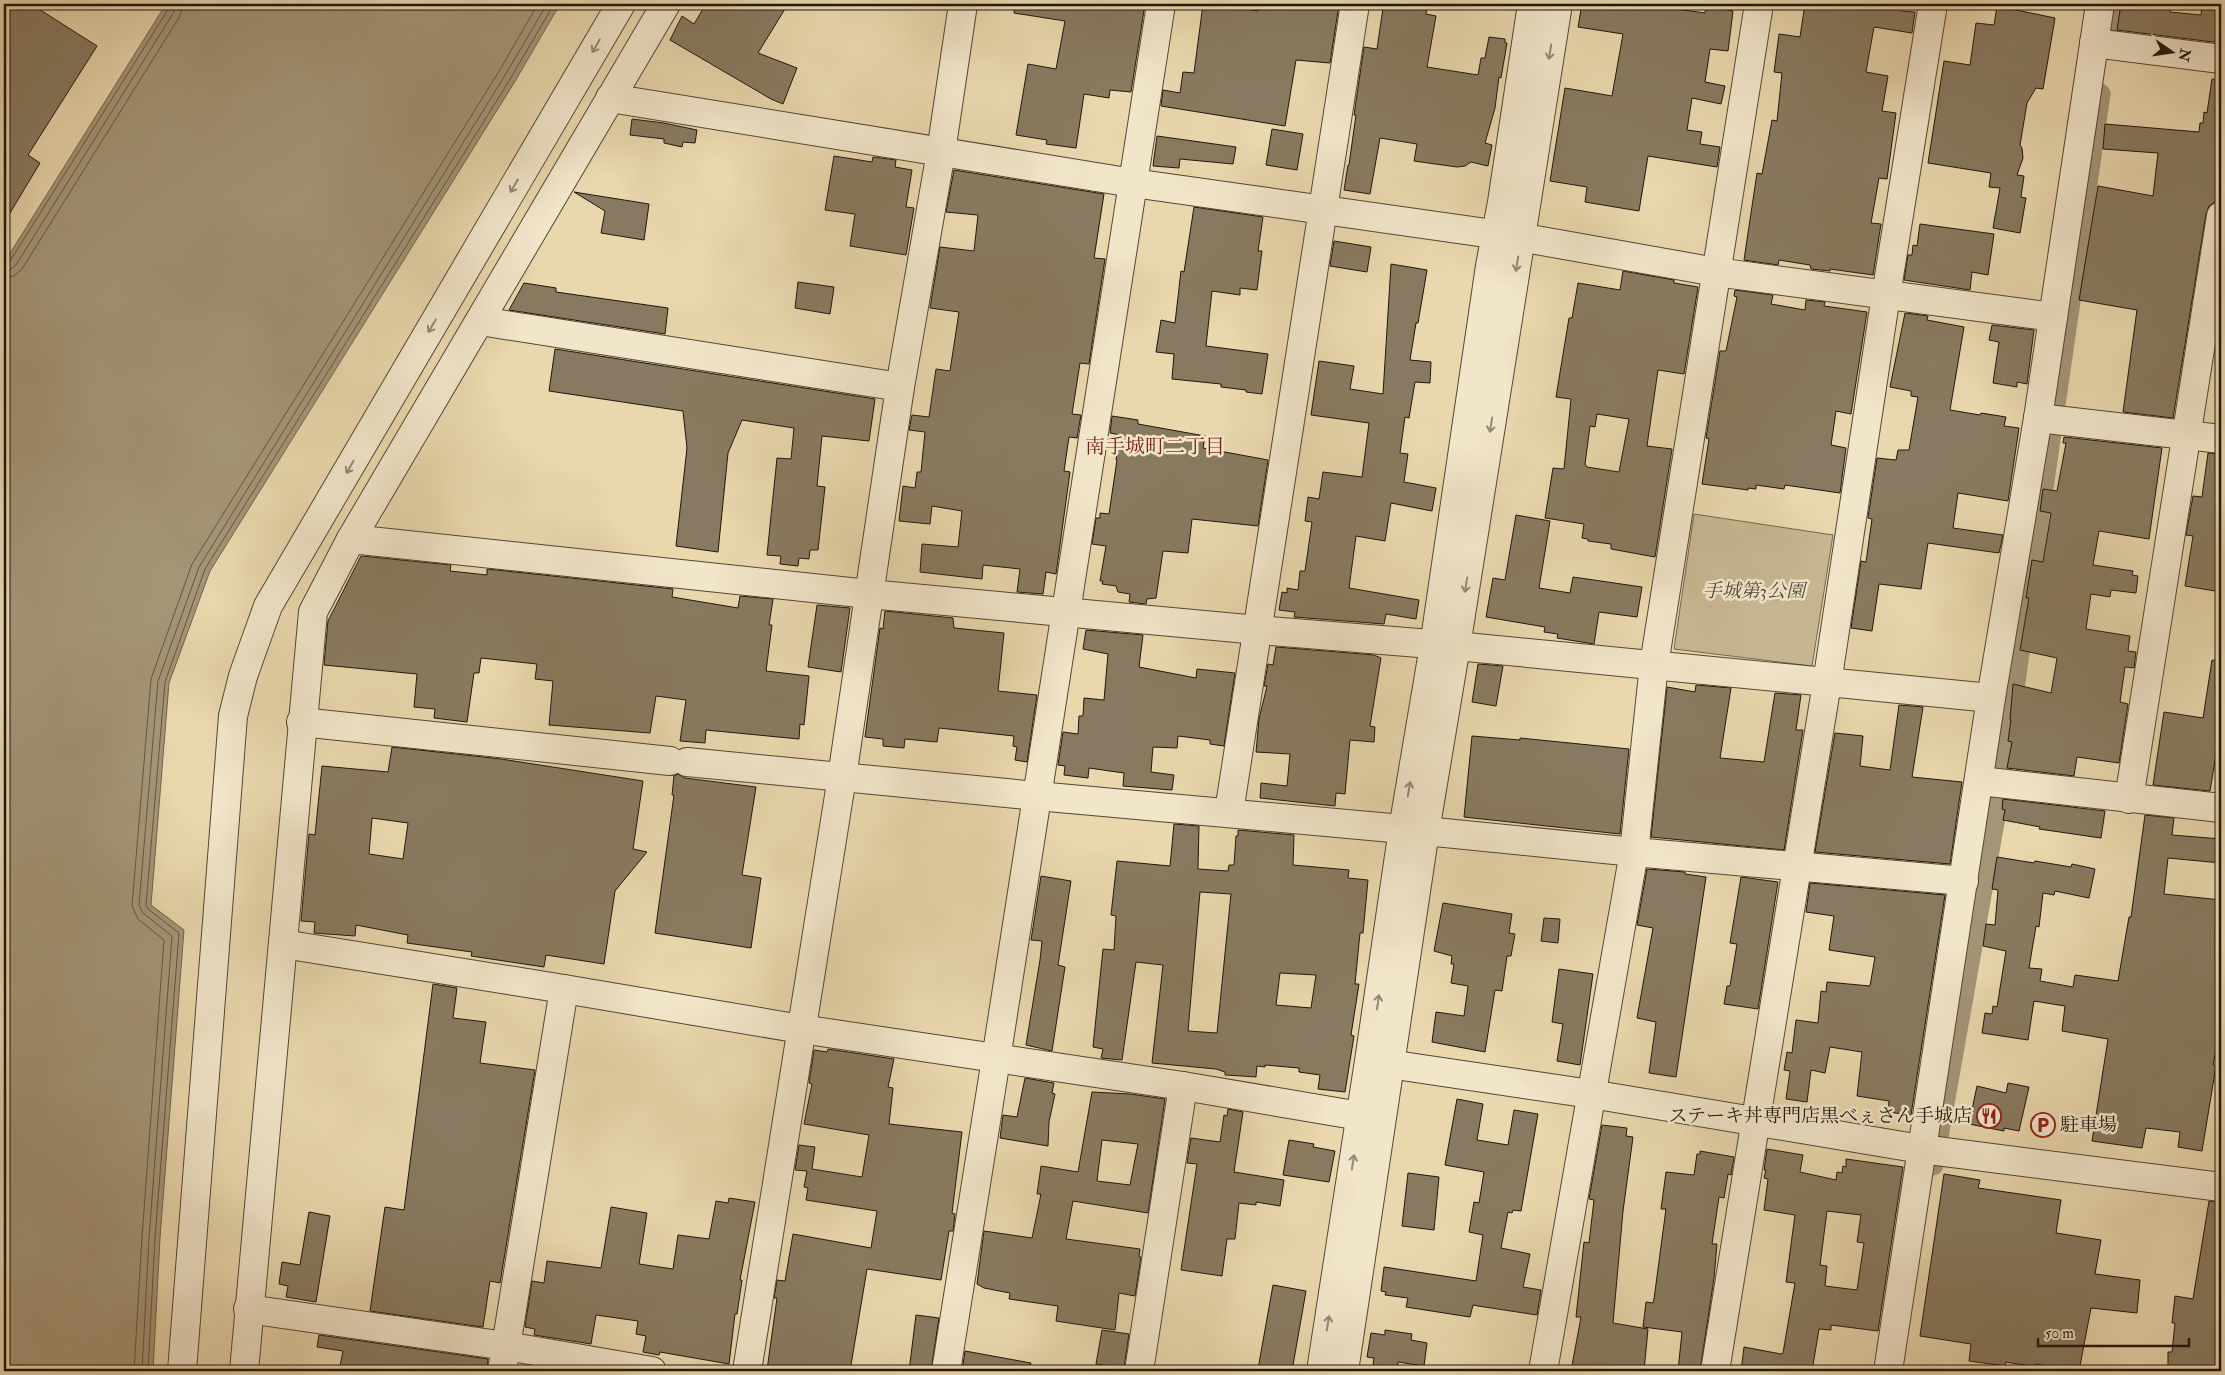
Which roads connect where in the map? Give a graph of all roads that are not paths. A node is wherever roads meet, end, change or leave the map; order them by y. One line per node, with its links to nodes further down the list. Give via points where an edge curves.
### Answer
1 (621, 4): 59 (street, one-way to 59, via 268,606 243,676 233,716)
2 (666, 4): 13 (street)
3 (963, 4): 14 (street)
4 (1161, 4): 15 (street)
5 (1354, 4): 16 (street)
6 (1532, 4): 18 (street)
7 (1558, 4): 18 (street, one-way to 18)
8 (1759, 4): 19 (street)
9 (1933, 4): 20 (street)
10 (2100, 4): 11 (street)
11 (2094, 42): 12 (street); 21 (street)
12 (2221, 59)
13 (610, 98): 14 (street); 22 (street)
14 (940, 152): 15 (street); 23 (street)
15 (1133, 183): 16 (street); 29 (street)
16 (1324, 210): 18 (street); 30 (street)
17 (2221, 216): 25 (street)
18 (1508, 236): 19 (street); 31 (street)
19 (1716, 272): 20 (street); 32 (street)
20 (1886, 295): 21 (street); 33 (street)
21 (2053, 317): 24 (street)
22 (480, 321): 23 (street); 27 (street)
23 (900, 387): 28 (street)
24 (2038, 418): 25 (street); 34 (street)
25 (2185, 436): 26 (street); 39 (street)
26 (2221, 439)
27 (351, 539): 28 (street); 35 (street, via 312,612)
28 (869, 594): 29 (street); 36 (street)
29 (1067, 611): 30 (street); 38 (street)
30 (1258, 630): 31 (street); 41 (street)
31 (1445, 646): 32 (street); 42 (street)
32 (1654, 665): 33 (street); 43 (street)
33 (1827, 683): 34 (street); 44 (street)
34 (1991, 698): 37 (street)
35 (301, 722): 36 (street); 46 (street)
36 (842, 777): 38 (street); 48 (street)
37 (1980, 781): 39 (street); 45 (street)
38 (1037, 796): 41 (street); 49 (street)
39 (2129, 799): 40 (street)
40 (2221, 808)
41 (1229, 812): 42 (street)
42 (1414, 830): 43 (street); 50 (street)
43 (1634, 852): 44 (street); 52 (street)
44 (1796, 867): 45 (street); 54 (street)
45 (1964, 881): 55 (street)
46 (283, 944): 47 (street); 57 (street)
47 (564, 988): 48 (street); 58 (street)
48 (801, 1030): 49 (street); 62 (street)
49 (996, 1059): 51 (street); 63 (street)
50 (1380, 1063): 52 (street); 53 (street); 66 (street)
51 (1183, 1086): 53 (street); 64 (street)
52 (1591, 1094): 54 (street); 67 (street)
53 (1360, 1116): 65 (street, one-way to 53)
54 (1755, 1121): 55 (street); 68 (street)
55 (1921, 1149): 56 (street); 69 (street)
56 (2221, 1187)
57 (248, 1309): 58 (street); 60 (street)
58 (504, 1359): 61 (street)
59 (182, 1371)
60 (244, 1371)
61 (652, 1371)
62 (747, 1371)
63 (946, 1371)
64 (1139, 1371)
65 (1321, 1371)
66 (1344, 1371)
67 (1543, 1371)
68 (1715, 1371)
69 (1888, 1371)

